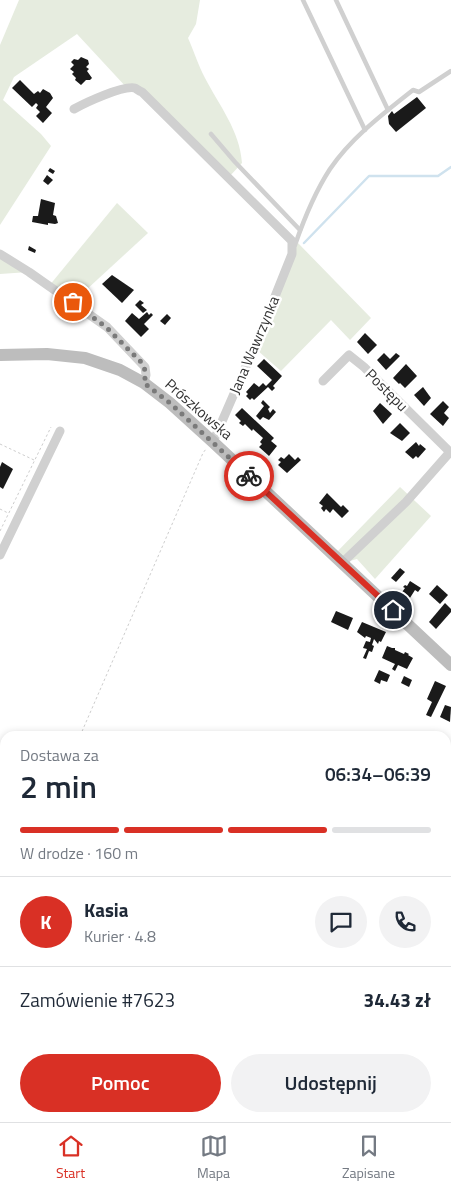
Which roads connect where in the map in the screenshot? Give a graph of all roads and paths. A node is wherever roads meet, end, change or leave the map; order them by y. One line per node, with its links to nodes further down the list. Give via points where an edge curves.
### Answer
1 (303, 0): 6 (lane)
2 (336, 0): 5 (lane)
3 (451, 71): 5 (lane, via 418,92 413,90)
4 (74, 109): 9 (street, via 127,88 142,92 292,241)
5 (388, 110): 6 (lane)
6 (365, 130): 8 (lane, via 330,169)
7 (211, 134): 8 (lane)
8 (300, 230): 9 (lane)
9 (293, 249): 16 (street, Jana Wawrzynka)
10 (0, 254): 13 (street, via 107,328 145,367)
11 (0, 356): 13 (main road, Prószkowska, via 47,354 85,358 120,370)
12 (323, 381): 18 (street, Postępu, via 349,354)
13 (144, 383): 16 (main road, Prószkowska)
14 (51, 427): 19 (path)
15 (60, 431): 20 (street)
16 (213, 442): 26 (main road, Prószkowska); 28 (path, via 203,453)
17 (0, 444): 19 (path)
18 (450, 453): 26 (street, Postępu, via 406,502)
19 (34, 461): 20 (path); 22 (path)
20 (44, 465): 23 (street)
21 (0, 509): 22 (path)
22 (9, 513): 23 (path); 24 (path)
23 (18, 518): 25 (street)
24 (0, 531)
25 (0, 555)
26 (342, 563): 27 (main road, Prószkowska)
27 (451, 665)
28 (82, 731)

